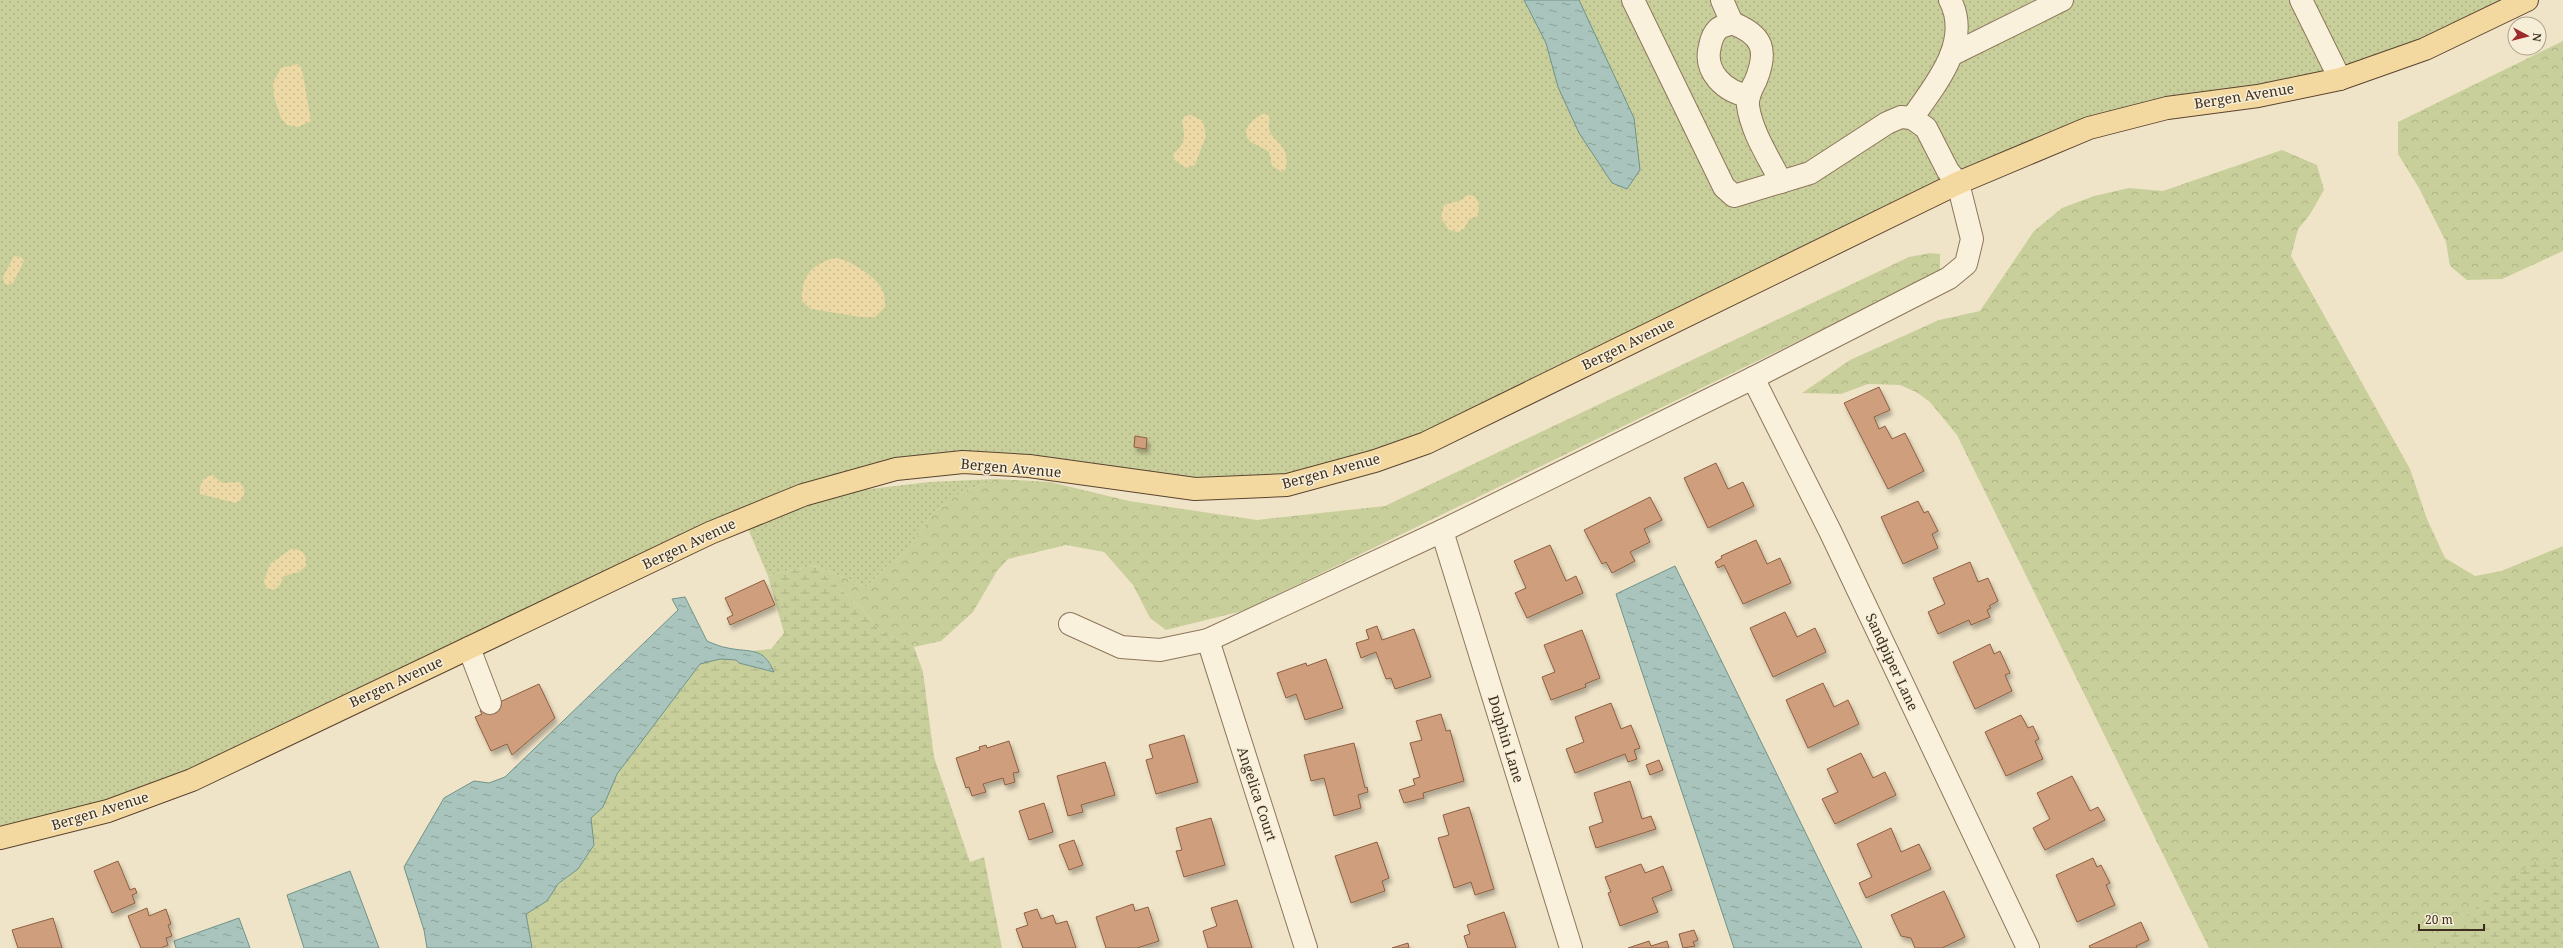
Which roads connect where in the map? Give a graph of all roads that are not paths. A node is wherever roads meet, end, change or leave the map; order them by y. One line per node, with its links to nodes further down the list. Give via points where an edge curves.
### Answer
1 (1634, 0): 12 (street, via 1724,187 1734,196)
2 (1722, 0): 7 (street)
3 (1950, 0): 8 (street, via 1958,22)
4 (2062, 0): 8 (street)
5 (2301, 0): 9 (street)
6 (2527, 0): 9 (main road, Bergen Avenue, via 2425,49)
7 (1732, 23): 10 (street, via 1747,29 1760,40 1763,57); 10 (street, via 1718,28 1712,36 1708,52 1711,70 1722,84 1735,94)
8 (1951, 55): 11 (street, via 1949,64)
9 (2340, 79): 13 (main road, Bergen Avenue, via 2258,96 2167,108 2096,126)
10 (1749, 96): 12 (street, via 1751,123)
11 (1912, 118): 12 (street, via 1901,117 1888,123 1810,173); 13 (street, via 1926,128 1948,171)
12 (1781, 182)
13 (1958, 182): 14 (street, via 1972,239 1966,264 1948,278); 18 (main road, Bergen Avenue, via 1426,443 1375,461 1287,485 1195,489 1029,466 963,462 896,469 803,494 710,533)
14 (1753, 378): 15 (street); 23 (street, Sandpiper Lane, via 1830,531)
15 (1442, 531): 17 (street); 22 (street, Dolphin Lane)
16 (1070, 624): 17 (street, via 1121,647 1160,650)
17 (1208, 640): 21 (street, Angelica Court)
18 (469, 648): 19 (street); 20 (main road, Bergen Avenue, via 192,780 108,811)
19 (490, 703)
20 (0, 838)
21 (1306, 948)
22 (1571, 948)
23 (2028, 948)

